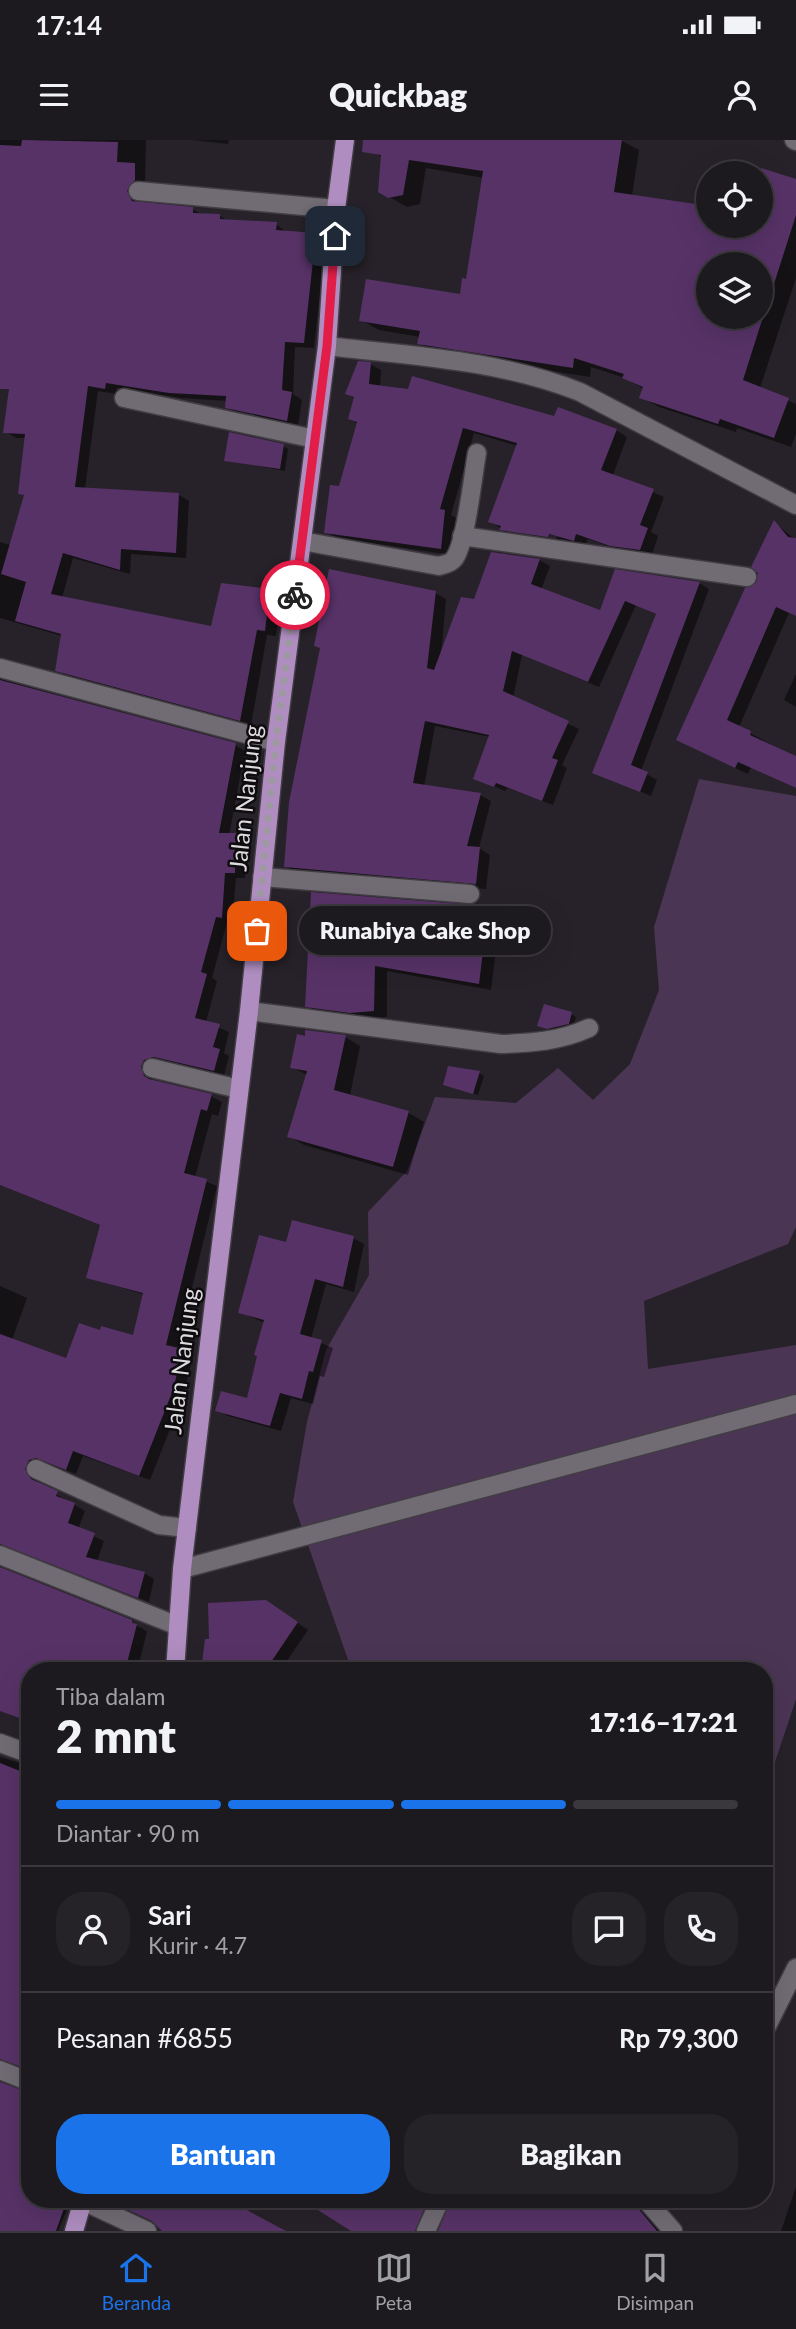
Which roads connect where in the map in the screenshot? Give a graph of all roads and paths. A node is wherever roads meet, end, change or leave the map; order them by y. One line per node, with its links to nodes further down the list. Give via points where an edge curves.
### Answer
1 (345, 140): 3 (main road, Jalan Nanjung)
2 (138, 191): 3 (street)
3 (336, 209): 4 (main road, Jalan Nanjung)
4 (327, 346): 6 (main road, Jalan Nanjung); 8 (street, via 486,365 547,379)
5 (124, 398): 6 (street)
6 (315, 439): 10 (main road, Jalan Nanjung)
7 (477, 453): 9 (street)
8 (796, 505)
9 (462, 536): 10 (street, via 457,556 439,566); 11 (street)
10 (302, 541): 13 (main road, Jalan Nanjung)
11 (747, 577)
12 (0, 668): 13 (street)
13 (276, 742): 14 (main road, Jalan Nanjung)
14 (262, 877): 15 (street); 16 (main road, Jalan Nanjung)
15 (470, 894)
16 (249, 1011): 17 (street, via 501,1044 538,1043); 19 (main road, Jalan Nanjung)
17 (589, 1028)
18 (152, 1068): 19 (street)
19 (239, 1089): 22 (main road, Jalan Nanjung)
20 (796, 1404): 24 (street)
21 (36, 1469): 22 (street, via 159,1525)
22 (187, 1528): 24 (main road, Jalan Nanjung)
23 (0, 1555): 25 (street)
24 (182, 1569): 25 (main road, Jalan Nanjung)
25 (178, 1626): 26 (main road, Jalan Nanjung)
26 (176, 1662)
27 (0, 1743): 28 (street)
28 (21, 1751)
29 (796, 1968): 30 (street)
30 (773, 2014)
31 (0, 2070): 32 (street)
32 (21, 2078)
33 (81, 2208): 37 (main road)
34 (98, 2208): 38 (street)
35 (436, 2208): 39 (street)
36 (653, 2208): 40 (street)
37 (74, 2231)
38 (147, 2231)
39 (426, 2231)
40 (673, 2231)

